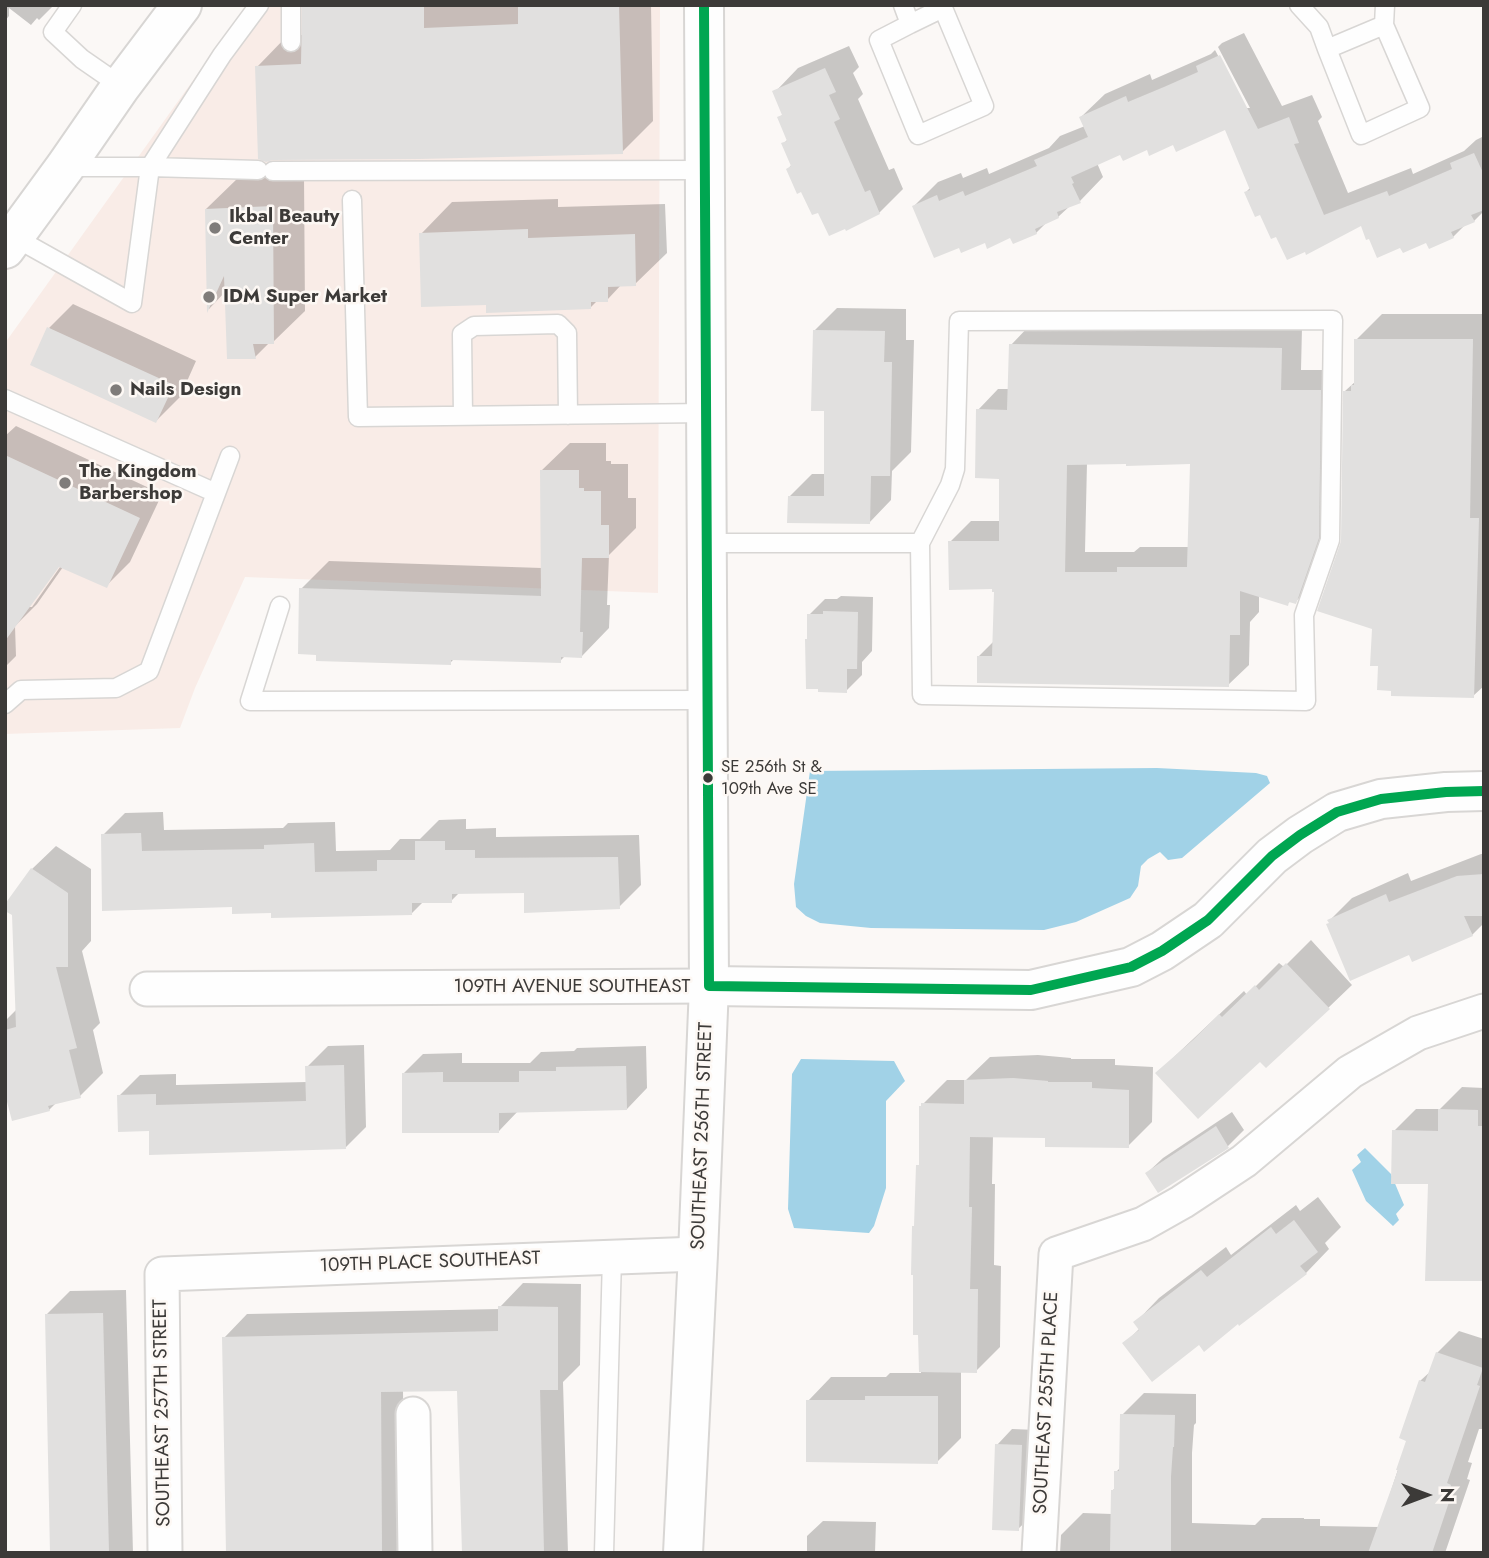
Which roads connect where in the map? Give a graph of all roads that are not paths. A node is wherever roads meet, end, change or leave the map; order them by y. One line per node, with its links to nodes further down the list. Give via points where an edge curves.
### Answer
1 (72, 5): 14 (lane, via 53,32)
2 (182, 5): 14 (main road)
3 (259, 5): 16 (lane)
4 (291, 5): 12 (lane)
5 (704, 5): 17 (main road, SOUTHEAST 256TH STREET)
6 (903, 5): 10 (lane)
7 (1299, 5): 13 (lane, via 1319,27)
8 (1385, 5): 11 (lane)
9 (947, 7): 10 (lane); 10 (lane, via 984,106 918,135 879,40)
10 (910, 23)
11 (1384, 25): 13 (lane); 13 (lane, via 1420,108 1361,135)
12 (291, 42)
13 (1327, 49)
14 (121, 86): 15 (main road)
15 (65, 167): 16 (lane); 19 (main road)
16 (150, 167): 17 (lane); 19 (lane, via 132,303)
17 (706, 170): 21 (main road, SOUTHEAST 256TH STREET)
18 (352, 200): 23 (lane, via 358,417)
19 (10, 243)
20 (5, 399): 25 (lane)
21 (707, 413): 22 (lane); 27 (main road, SOUTHEAST 256TH STREET)
22 (568, 415): 23 (lane); 23 (lane, via 567,332 558,324 474,326 462,334)
23 (463, 416)
24 (230, 456): 25 (lane)
25 (216, 493): 30 (lane, via 149,671 116,688 21,690)
26 (920, 542): 26 (lane, via 956,468 959,321 1333,320 1330,540 1304,615 1306,701 922,695); 27 (lane)
27 (707, 543): 29 (main road, SOUTHEAST 256TH STREET)
28 (280, 606): 29 (lane, via 250,701)
29 (708, 700): 32 (main road, SOUTHEAST 256TH STREET)
30 (5, 704)
31 (1484, 791): 32 (main road, 109TH AVENUE SOUTHEAST, via 1381,799 1338,812 1272,856 1208,920 1130,967 1031,990)
32 (709, 986): 33 (street, 109TH AVENUE SOUTHEAST); 35 (main road, SOUTHEAST 256TH STREET)
33 (147, 989)
34 (1484, 1011): 43 (street, SOUTHEAST 255TH PLACE, via 1418,1033 1350,1072 1244,1161 1182,1202 1143,1224 1055,1254)
35 (698, 1254): 36 (street, 109TH PLACE SOUTHEAST); 42 (main road, SOUTHEAST 256TH STREET)
36 (612, 1256): 37 (street, 109TH PLACE SOUTHEAST); 41 (lane)
37 (162, 1273): 39 (street, SOUTHEAST 257TH STREET)
38 (413, 1414): 40 (street)
39 (164, 1553)
40 (415, 1553)
41 (604, 1553)
42 (682, 1553)
43 (1039, 1553)

